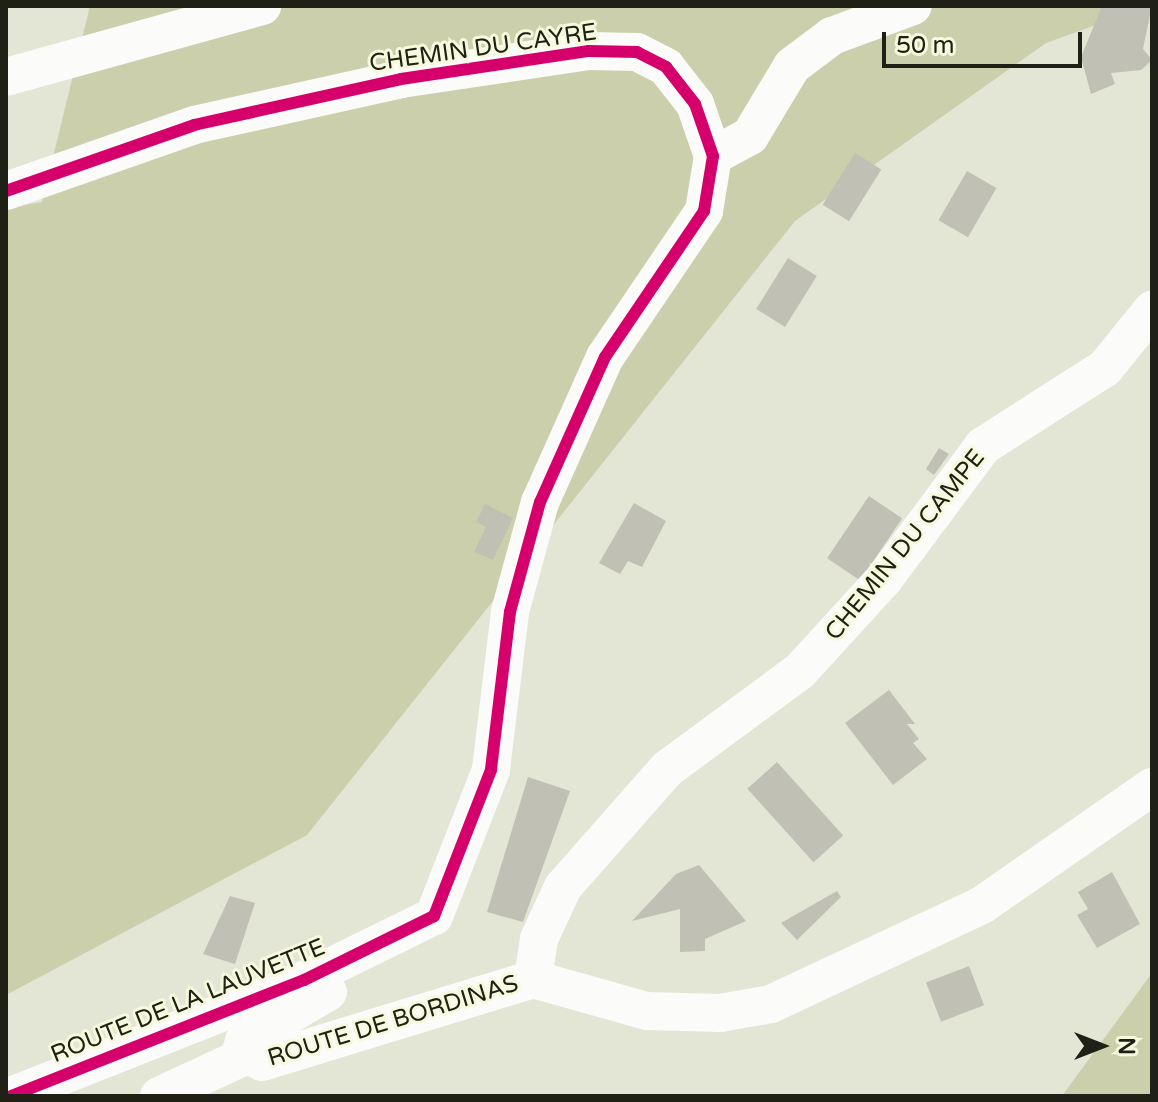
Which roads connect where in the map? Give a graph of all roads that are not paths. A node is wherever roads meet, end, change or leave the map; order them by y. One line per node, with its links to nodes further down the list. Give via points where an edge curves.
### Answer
1 (262, 6): 3 (street)
2 (913, 6): 4 (street, via 822,43 792,66 750,136)
3 (6, 77)
4 (713, 156): 5 (street, CHEMIN DU CAYRE, via 695,104 666,67 637,52 589,51 401,79 194,125); 8 (street, CHEMIN DU CAYRE, via 704,211 605,357 540,502 510,612 491,770 455,876 434,916)
5 (6, 191)
6 (1152, 310): 9 (street, CHEMIN DU CAMPE, via 1105,368 983,446 884,579 800,671 667,769 563,887 539,939)
7 (1152, 787): 9 (street, ROUTE DE BORDINAS, via 982,905 771,1004 720,1013 647,1011)
8 (380, 946): 10 (street, ROUTE DE BORDINAS, via 380,965 244,1041); 11 (street, ROUTE DE LA LAUVETTE)
9 (533, 979): 10 (street, ROUTE DE BORDINAS, via 262,1062)
10 (245, 1056): 12 (street)
11 (11, 1096)
12 (159, 1096)

